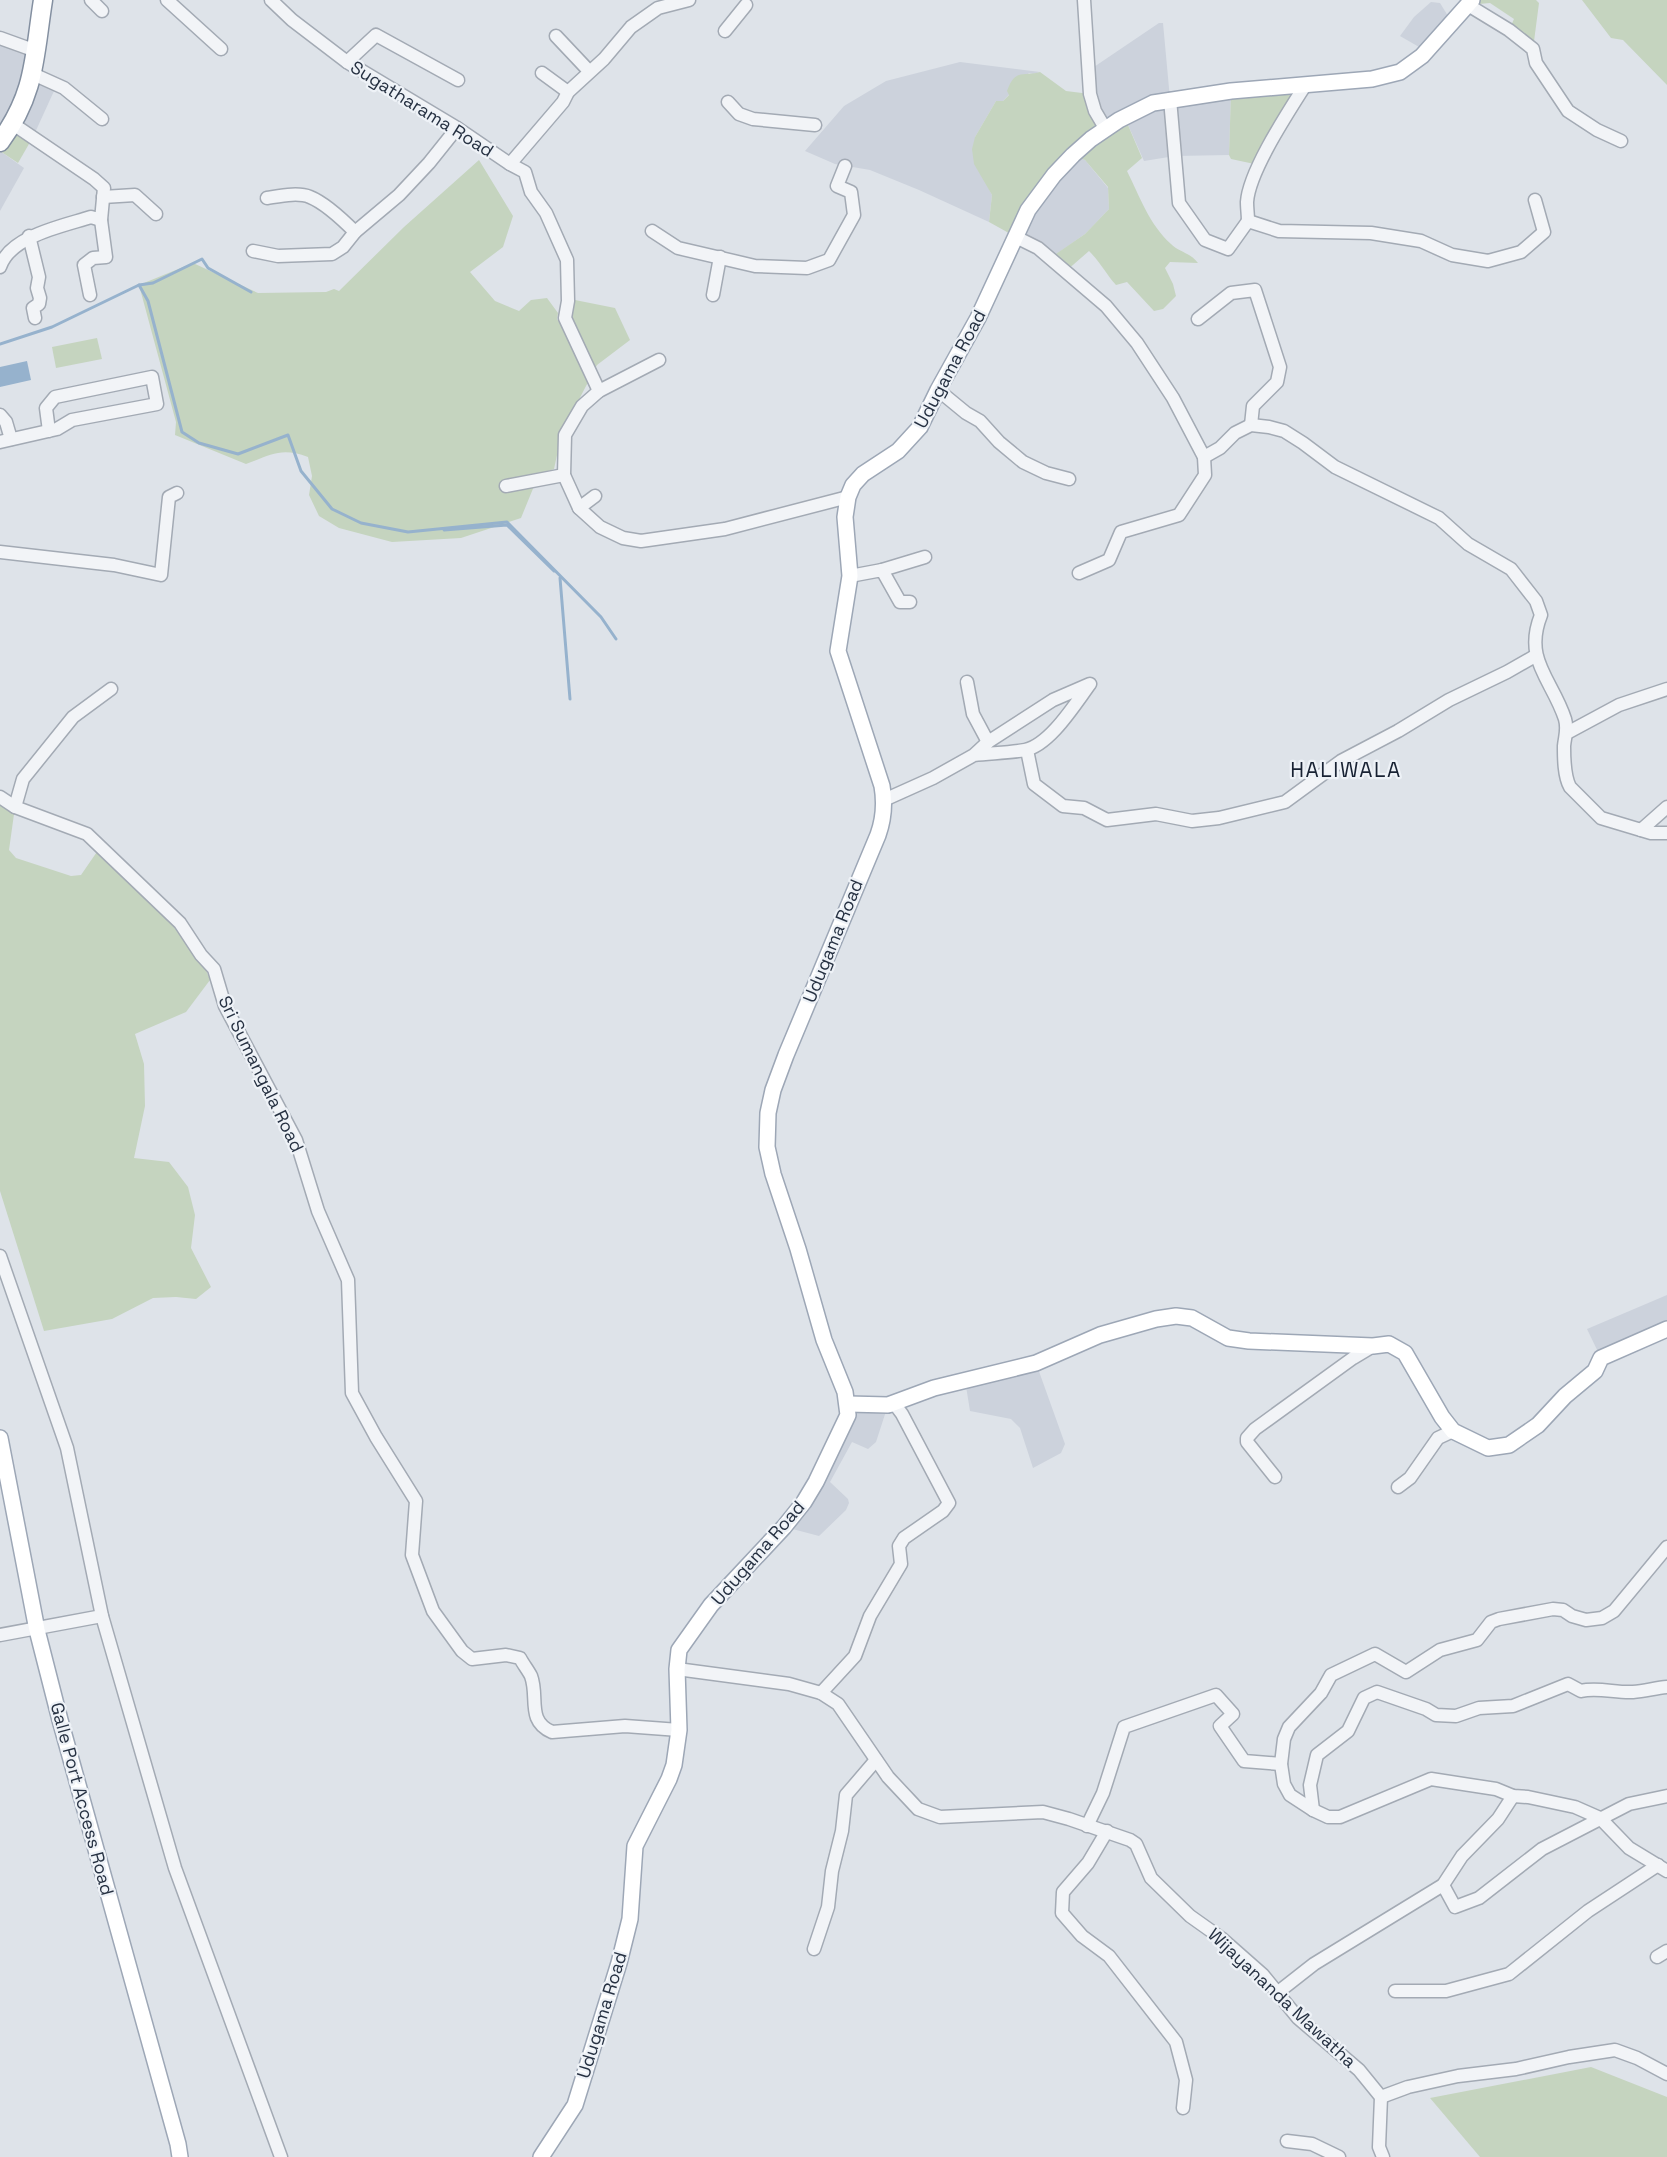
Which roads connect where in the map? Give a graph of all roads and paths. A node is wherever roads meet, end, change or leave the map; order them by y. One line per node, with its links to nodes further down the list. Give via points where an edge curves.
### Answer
1 (43, 0): 14 (highway)
2 (91, 0): 9 (street)
3 (167, 0): 13 (street)
4 (272, 0): 15 (street, Sugatharama Road)
5 (689, 0): 16 (street, Sugatharama Road, via 658,8 631,27)
6 (1084, 0): 28 (street, via 1090,94)
7 (1470, 2): 20 (main road, Udugama Road, via 1422,56 1400,72 1372,79); 29 (street, via 1533,49 1536,63 1568,111)
8 (746, 5): 10 (street)
9 (102, 11)
10 (725, 32)
11 (556, 36): 16 (street)
12 (0, 38): 14 (street)
13 (221, 49)
14 (36, 51): 18 (highway)
15 (347, 62): 19 (street, via 376,35); 27 (street, Sugatharama Road)
16 (589, 71): 21 (street, Sugatharama Road)
17 (542, 73): 21 (street)
18 (33, 74): 24 (street, via 64,88); 25 (highway)
19 (458, 80)
20 (1306, 84): 22 (main road, Udugama Road); 38 (street, via 1259,165 1247,201)
21 (566, 97): 31 (street, Sugatharama Road)
22 (1170, 99): 28 (main road, Udugama Road, via 1153,103); 38 (street, via 1179,203 1205,240 1228,249)
23 (728, 102): 26 (street, via 739,114 753,119)
24 (102, 119)
25 (13, 124): 30 (highway); 33 (street, via 104,188)
26 (816, 125)
27 (457, 128): 31 (street, Sugatharama Road); 40 (street, via 399,195)
28 (1106, 128): 42 (main road, Udugama Road, via 1073,154 1054,176 1028,210)
29 (1621, 141)
30 (0, 142)
31 (510, 164): 52 (street, via 525,172 531,192 546,213 567,260 565,318)
32 (845, 166): 44 (street, via 837,186 851,192 854,215 829,260 807,268 755,266)
33 (104, 197): 36 (street, via 135,195); 37 (street)
34 (267, 198): 40 (street, via 309,196)
35 (1535, 200): 38 (street, via 1544,232 1521,252 1488,261 1452,255 1421,241 1371,233 1279,231)
36 (156, 214)
37 (101, 220): 41 (street, via 91,217); 47 (street, via 106,256 93,258 84,265)
38 (1248, 221)
39 (652, 231): 44 (street, via 678,248)
40 (355, 232): 43 (street, via 332,254 278,256)
41 (29, 236): 45 (street, via 3,259); 48 (street, via 39,277 40,298 33,308)
42 (1016, 237): 51 (main road, Udugama Road); 57 (street, via 1038,248 1106,306 1137,343 1173,398)
43 (253, 251)
44 (720, 257): 46 (street)
45 (0, 267)
46 (713, 294)
47 (90, 295)
48 (35, 318)
49 (1198, 319): 54 (street, via 1231,293 1255,290 1280,367 1277,382 1253,406)
50 (659, 360): 52 (street)
51 (938, 390): 59 (street, via 980,421 1023,462); 63 (main road, Udugama Road, via 924,421 912,436 898,451 863,474)
52 (599, 391): 58 (street, via 582,405 565,435)
53 (0, 415): 56 (street, via 6,422)
54 (1251, 425): 57 (street); 71 (street, via 1284,431 1335,467 1439,518 1468,544 1511,569 1536,601 1541,615 1535,631)
55 (49, 430): 55 (street, via 72,420 157,404 152,376 55,397 46,408); 56 (street)
56 (6, 441)
57 (1204, 457): 68 (street, via 1205,475 1179,515 1121,532 1109,560)
58 (564, 475): 60 (street); 64 (street)
59 (1069, 479)
60 (506, 486)
61 (177, 493): 65 (street, via 169,498 161,574)
62 (596, 496): 64 (street)
63 (848, 497): 64 (street, via 725,529 641,541 600,527); 69 (main road, Udugama Road, via 845,517)
64 (579, 508)
65 (0, 552)
66 (925, 557): 67 (street)
67 (882, 570): 69 (street); 70 (street, via 900,602)
68 (1078, 573)
69 (850, 576): 80 (main road, Udugama Road, via 838,651)
70 (910, 602)
71 (1535, 656): 75 (street, via 1565,719); 77 (street, via 1341,761 1285,801 1219,818 1192,821 1156,814 1107,820 1084,808 1063,806 1034,784)
72 (967, 682): 76 (street, via 973,714)
73 (111, 689): 81 (street, via 73,717 23,779)
74 (1667, 689): 75 (street, via 1619,705)
75 (1567, 733): 83 (street, via 1564,746 1566,781 1570,787 1600,818)
76 (988, 742): 77 (street, via 1053,700 1090,684 1041,743); 78 (street)
77 (1027, 750): 78 (street)
78 (974, 755): 80 (street)
79 (0, 797): 81 (street, Sri Sumangala Road)
80 (885, 800): 88 (main road, Udugama Road, via 878,835 773,1090 766,1128 773,1174)
81 (15, 807): 101 (street, Sri Sumangala Road, via 87,834 180,923 214,969 225,1006 296,1140 318,1211 348,1280 352,1393 416,1501 412,1555 433,1611 472,1659 506,1655 520,1658 531,1676 537,1719 542,1728 552,1732 625,1726)
82 (1667, 807): 83 (street)
83 (1641, 830): 84 (street)
84 (1667, 833)
85 (0, 1256): 95 (street, via 67,1448)
86 (1667, 1329): 90 (main road, via 1601,1358 1595,1371 1538,1425 1509,1445 1488,1448)
87 (1373, 1346): 89 (main road, via 1228,1338 1192,1318 1176,1316 1100,1335 1036,1363 934,1388); 90 (main road, via 1389,1344 1405,1353); 92 (street, via 1247,1438)
88 (848, 1404): 89 (main road); 98 (main road, Udugama Road, via 841,1432 804,1502 711,1605 679,1650)
89 (888, 1406): 100 (street, via 896,1406 902,1414 949,1503 904,1538 899,1546 901,1564 870,1616 855,1656)
90 (1453, 1431): 93 (street, via 1438,1438 1410,1478)
91 (0, 1438): 96 (main road, Galle Port Access Road)
92 (1275, 1477)
93 (1398, 1487)
94 (1667, 1547): 103 (street, via 1614,1611 1602,1618 1586,1620 1553,1609 1499,1619 1491,1622 1477,1640 1440,1650 1406,1672 1375,1654 1339,1670 1289,1727)
95 (102, 1616): 96 (street); 120 (street, via 175,1868)
96 (38, 1630): 97 (street); 119 (main road, Galle Port Access Road)
97 (0, 1635)
98 (677, 1669): 100 (street, Wijayananda Mawatha, via 789,1684); 101 (main road, Udugama Road)
99 (1667, 1687): 106 (street, via 1606,1692 1592,1688 1581,1691 1568,1684 1513,1706 1479,1708 1456,1716 1436,1715 1377,1692 1364,1698 1348,1731 1317,1755 1310,1785)
100 (821, 1693): 102 (street, Wijayananda Mawatha, via 838,1704)
101 (679, 1730): 121 (main road, Udugama Road, via 669,1779 635,1846 630,1919 575,2105)
102 (876, 1760): 108 (street, Wijayananda Mawatha, via 918,1809 939,1817 1043,1812); 112 (street, via 846,1795 828,1907)
103 (1281, 1764): 106 (street, via 1290,1795); 108 (street, via 1244,1761 1220,1726 1233,1714 1216,1695 1124,1727 1103,1793)
104 (1513, 1796): 106 (street, via 1496,1789 1431,1779 1340,1817 1328,1817); 107 (street, via 1575,1807); 111 (street)
105 (1667, 1796): 107 (street, via 1629,1804)
106 (1313, 1810)
107 (1600, 1818): 110 (street, via 1629,1848); 111 (street, via 1542,1849 1479,1898 1455,1907)
108 (1087, 1826): 109 (street, Wijayananda Mawatha)
109 (1107, 1831): 114 (street, Wijayananda Mawatha, via 1136,1844 1152,1878); 117 (street, via 1088,1863 1063,1892 1062,1913 1082,1936 1109,1956 1176,2042 1186,2080)
110 (1663, 1868): 113 (street, via 1588,1911 1509,1974 1446,1991)
111 (1443, 1885): 114 (street, via 1314,1964)
112 (814, 1949)
113 (1395, 1991)
114 (1278, 1993): 116 (street, Wijayananda Mawatha, via 1298,2018 1359,2070)
115 (1667, 2074): 116 (street, via 1615,2050 1458,2076)
116 (1381, 2097): 123 (street, via 1379,2147)
117 (1183, 2108)
118 (1287, 2141): 122 (street, via 1312,2144)
119 (180, 2157)
120 (281, 2157)
121 (541, 2157)
122 (1339, 2157)
123 (1383, 2157)

